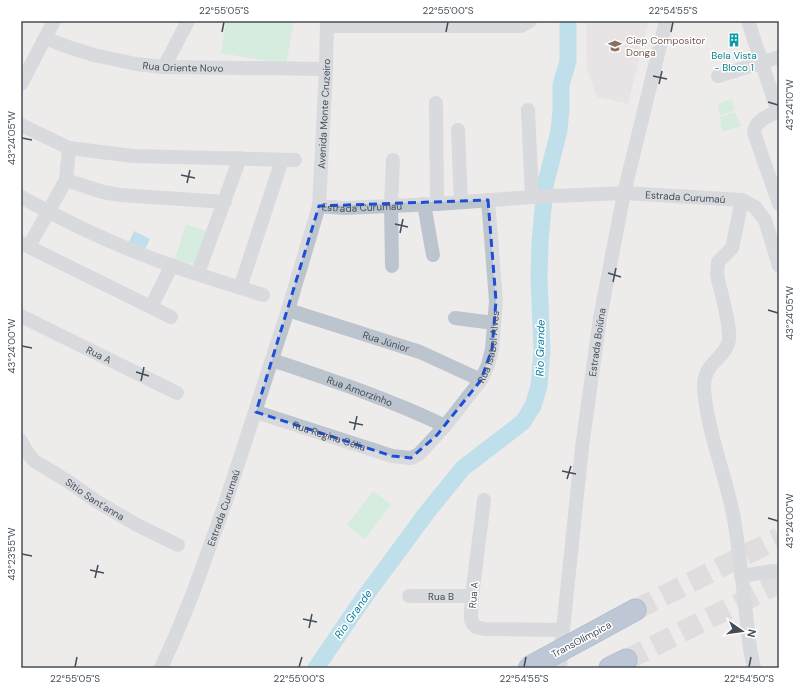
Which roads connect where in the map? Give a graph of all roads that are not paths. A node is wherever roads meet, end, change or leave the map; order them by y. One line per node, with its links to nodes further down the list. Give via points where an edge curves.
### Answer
1 (54, 21): 7 (street)
2 (188, 21): 10 (street)
3 (666, 21): 24 (street, Estrada Boiúna)
4 (748, 21): 9 (street)
5 (526, 23): 6 (street)
6 (327, 24): 11 (street, Avenida Monte Cruzeiro)
7 (45, 38): 10 (street, Rua Oriente Novo, via 94,55); 13 (street)
8 (779, 57): 9 (street)
9 (761, 62): 12 (street); 16 (street)
10 (164, 67): 11 (street, Rua Oriente Novo)
11 (326, 69): 34 (street, Avenida Monte Cruzeiro)
12 (718, 76)
13 (21, 84)
14 (436, 103): 31 (street)
15 (528, 110): 26 (street)
16 (778, 112): 23 (street, via 766,116 758,123 754,133)
17 (21, 125): 19 (street)
18 (458, 130): 30 (street)
19 (69, 148): 20 (street, via 132,156); 22 (street)
20 (240, 158): 29 (street); 42 (street, via 289,160)
21 (393, 160): 33 (street)
22 (66, 180): 29 (street, via 102,192); 35 (street)
23 (776, 190): 32 (street)
24 (624, 193): 26 (street, Estrada Curumaú); 28 (street, Estrada Curumaú); 64 (street, Estrada Boiúna, via 599,325 582,447)
25 (21, 197): 35 (street)
26 (535, 197): 27 (street, Estrada Curumaú)
27 (488, 200): 30 (street, Estrada Curumaú); 49 (street, Rua Isabel Alves, via 495,295)
28 (742, 200): 40 (street, Estrada Curumaú, via 755,207 765,220); 60 (street, via 732,248 718,262 717,269 728,328 728,344 710,366 704,386 707,412 734,518)
29 (225, 202): 41 (street)
30 (461, 202): 31 (street, Estrada Curumaú)
31 (430, 204): 33 (street, Estrada Curumaú); 37 (street)
32 (779, 204)
33 (391, 205): 34 (street, Estrada Curumaú, via 344,208); 39 (street)
34 (318, 206): 45 (street, Estrada Curumaú)
35 (49, 212): 36 (street); 38 (street, via 130,250)
36 (25, 244): 44 (street)
37 (433, 255)
38 (172, 265): 41 (street); 44 (street)
39 (392, 266)
40 (779, 266)
41 (198, 273): 42 (street)
42 (240, 288): 43 (street)
43 (263, 295)
44 (151, 307): 47 (street)
45 (288, 310): 50 (street, Estrada Curumaú); 51 (street, Rua Júnior, via 420,352)
46 (21, 316): 52 (street, Rua A)
47 (171, 317)
48 (455, 318): 49 (street)
49 (494, 323): 51 (street, Rua Isabel Alves, via 492,350)
50 (272, 360): 53 (street, Estrada Curumaú); 54 (street, Rua Amorzinho, via 372,394)
51 (480, 380): 54 (street, Rua Isabel Alves)
52 (177, 393)
53 (256, 412): 56 (street, Rua Regina Célia); 65 (street, Estrada Curumaú, via 203,566)
54 (445, 426): 56 (street, Rua Isabel Alves, via 419,454)
55 (21, 441): 58 (street, Sítio Sant'anna, via 27,452 41,465 137,525)
56 (403, 458)
57 (484, 500): 62 (street, Rua A)
58 (178, 545)
59 (779, 572): 60 (street, via 773,570)
60 (741, 576): 68 (street)
61 (409, 596): 62 (street, Rua B)
62 (472, 596): 64 (street, Rua A, via 471,620 476,627)
63 (635, 610): 66 (highway, TransOlímpica, bridge)
64 (563, 630): 67 (street, Estrada Boiúna)
65 (161, 668)
66 (528, 668)
67 (560, 668)
68 (754, 668)

